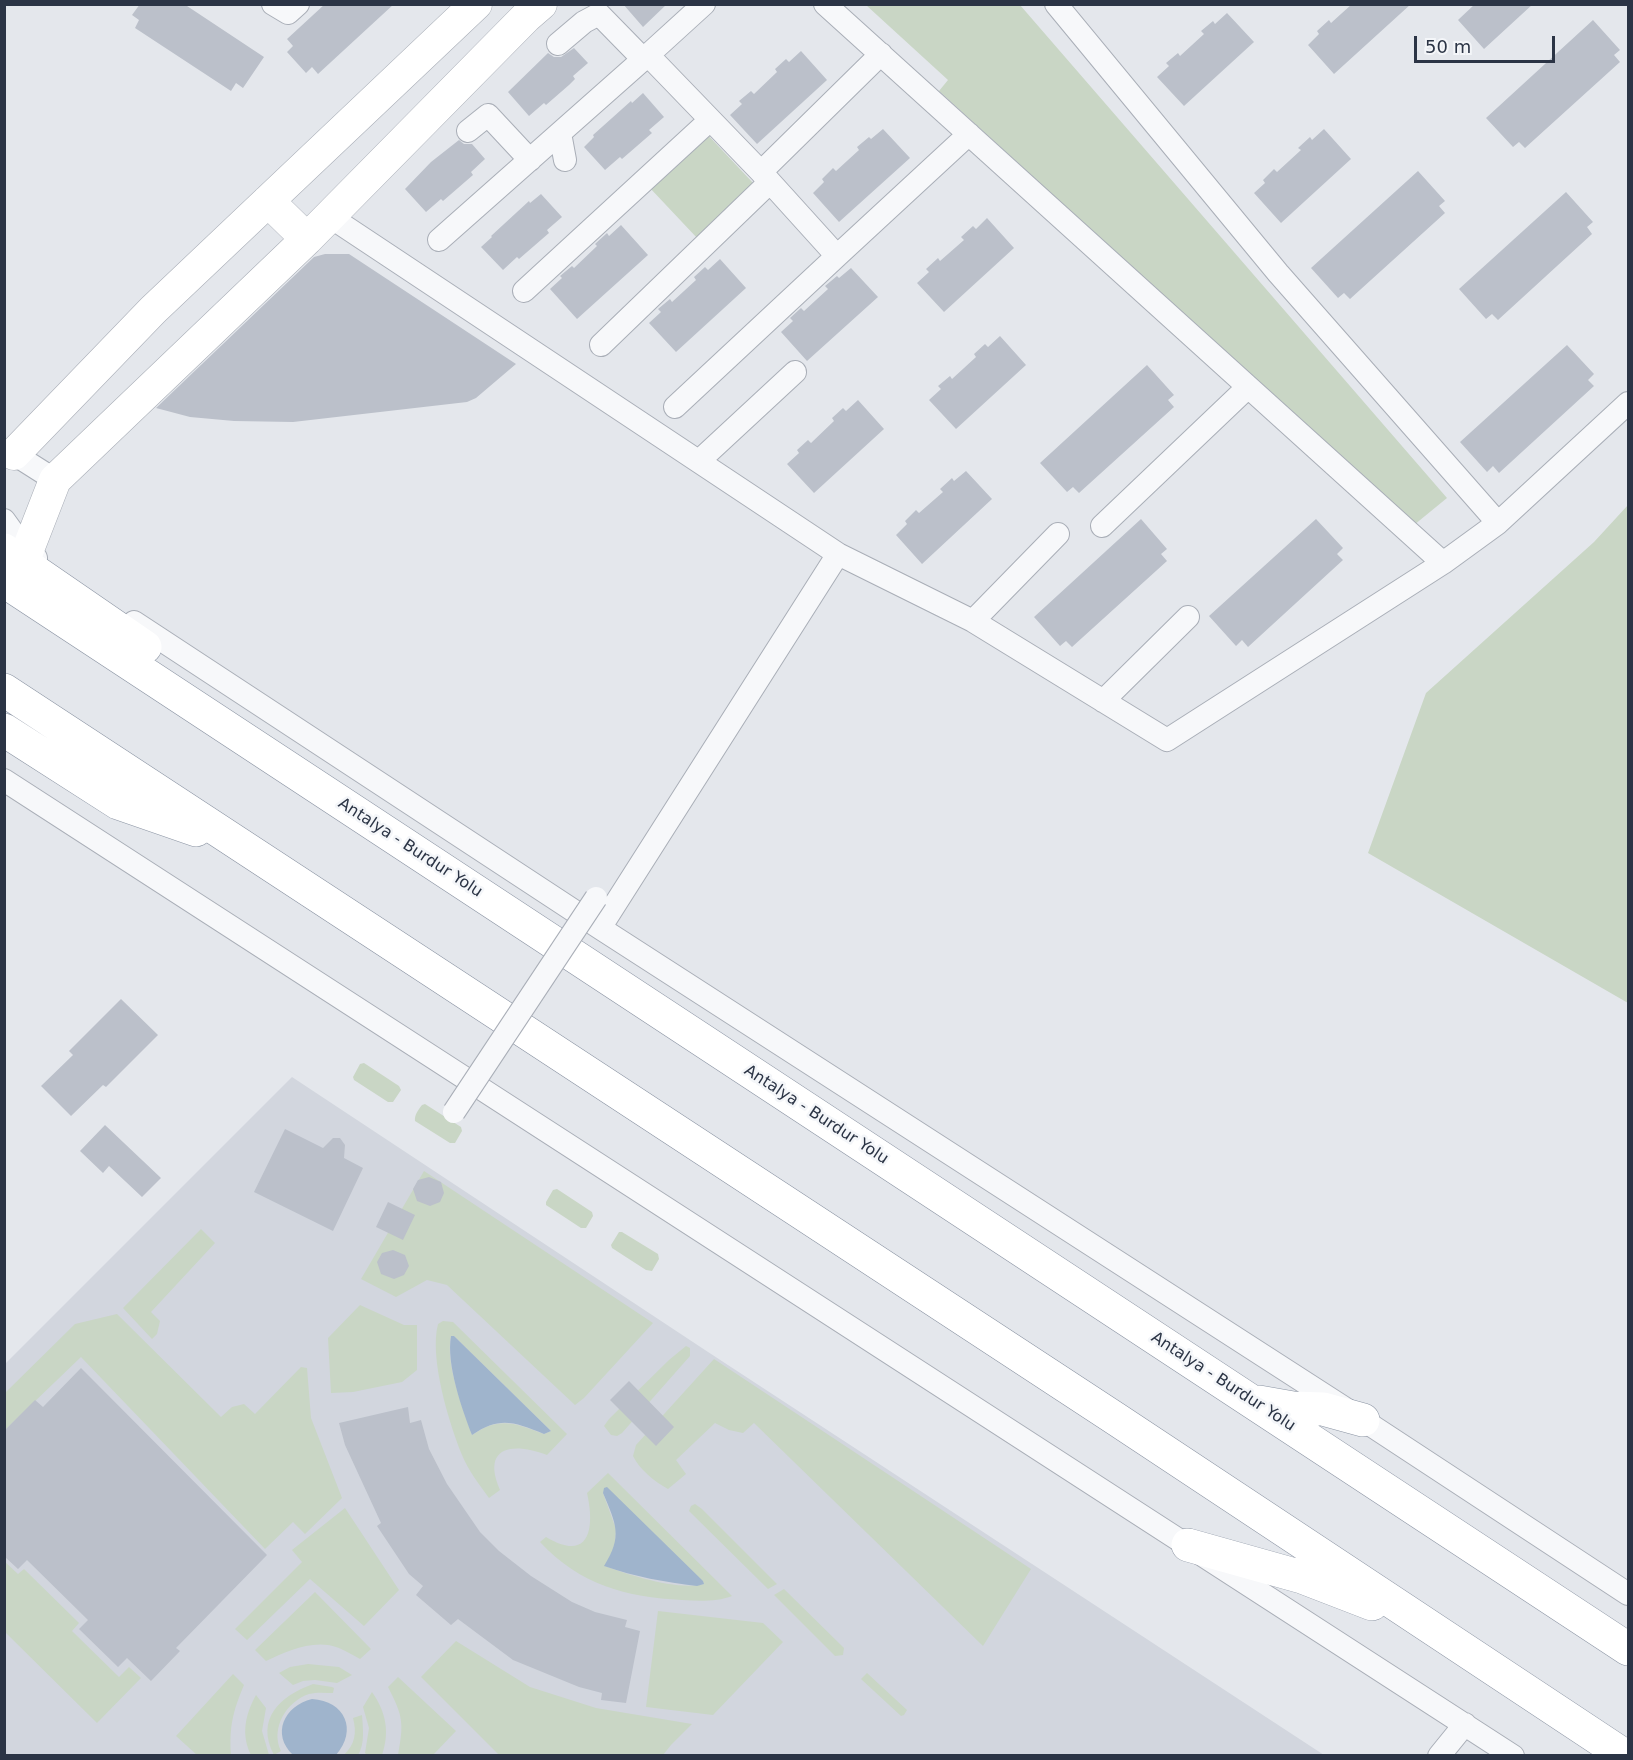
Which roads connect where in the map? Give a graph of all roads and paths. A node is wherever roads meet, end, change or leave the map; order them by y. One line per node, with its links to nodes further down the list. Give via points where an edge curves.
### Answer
1 (273, 4): 2 (street, via 288,13)
2 (298, 4)
3 (476, 4): 17 (street)
4 (541, 4): 20 (street)
5 (704, 4): 10 (street)
6 (825, 4): 9 (street)
7 (1056, 4): 34 (street, via 1278,273)
8 (558, 44): 10 (street, via 598,14)
9 (881, 54): 14 (street); 18 (street)
10 (646, 57): 11 (street); 13 (street)
11 (710, 120): 18 (street); 24 (street)
12 (468, 131): 15 (street, via 488,115)
13 (560, 133): 15 (street); 16 (street)
14 (969, 134): 23 (street); 27 (street)
15 (530, 160): 22 (street)
16 (565, 160)
17 (311, 161): 19 (street); 20 (street)
18 (765, 177): 23 (street); 25 (street)
19 (268, 201): 21 (street); 30 (street)
20 (338, 208): 21 (street); 31 (street)
21 (307, 239): 32 (street)
22 (439, 240)
23 (837, 256): 29 (street)
24 (524, 291)
25 (601, 345)
26 (795, 372): 31 (street)
27 (1248, 387): 35 (street); 39 (street)
28 (1629, 403): 34 (street)
29 (675, 407)
30 (9, 453): 32 (street)
31 (699, 462): 38 (street)
32 (55, 480): 37 (street)
33 (4, 520): 37 (street)
34 (1498, 523): 39 (street)
35 (1102, 526)
36 (1058, 534): 42 (street)
37 (16, 551): 49 (highway, via 435,849); 50 (street)
38 (838, 554): 42 (street); 50 (street)
39 (1443, 563): 44 (street, via 1167,740)
40 (4, 581): 49 (highway, Antalya - Burdur Yolu)
41 (1188, 617): 44 (street)
42 (973, 621): 44 (street)
43 (4, 690): 47 (highway)
44 (1103, 701)
45 (4, 730): 47 (highway, via 118,803)
46 (4, 780): 54 (street)
47 (242, 846): 56 (highway)
48 (596, 898): 51 (street, bridge)
49 (502, 908): 52 (highway, Antalya - Burdur Yolu)
50 (600, 928): 53 (street)
51 (454, 1112)
52 (1250, 1400): 53 (highway, via 1293,1408 1323,1408); 57 (highway, Antalya - Burdur Yolu)
53 (1363, 1420): 55 (street)
54 (1188, 1545): 56 (highway, via 1302,1577); 58 (street)
55 (1629, 1594)
56 (1428, 1625): 61 (highway)
57 (1629, 1649)
58 (1466, 1724): 59 (street); 60 (street)
59 (1439, 1755)
60 (1513, 1755)
61 (1625, 1755)

